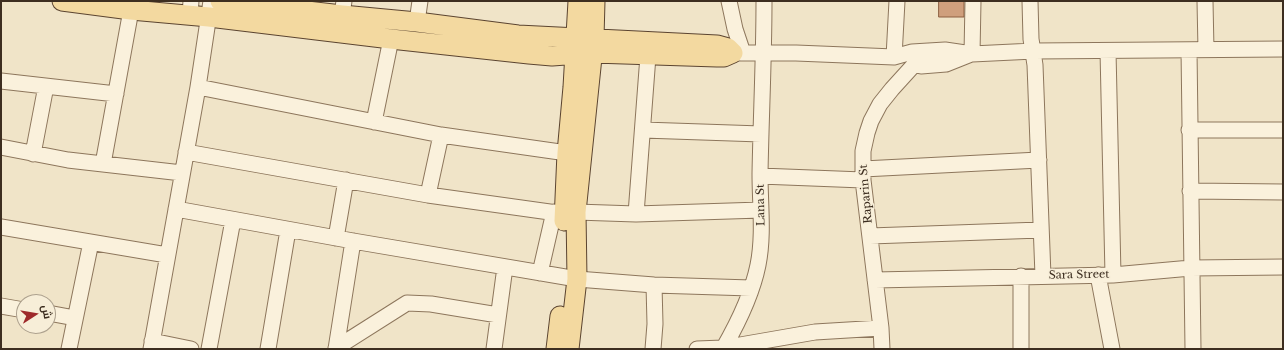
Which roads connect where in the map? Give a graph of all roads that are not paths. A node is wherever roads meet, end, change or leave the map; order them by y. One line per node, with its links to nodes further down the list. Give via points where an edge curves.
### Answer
1 (62, 1): 15 (main road)
2 (220, 1): 13 (main road)
3 (420, 1): 16 (street)
4 (578, 1): 18 (main road)
5 (595, 1): 18 (main road)
6 (726, 1): 25 (street, via 735,29)
7 (764, 1): 26 (street, Lana St)
8 (897, 1): 29 (street)
9 (973, 1): 27 (street)
10 (1030, 1): 23 (street)
11 (1204, 1): 22 (street)
12 (191, 8): 14 (main road); 15 (main road)
13 (343, 8): 16 (main road)
14 (210, 9): 17 (main road); 33 (street)
15 (131, 10): 34 (street)
16 (418, 22): 18 (main road)
17 (391, 39): 18 (main road, via 552,56); 35 (street)
18 (584, 46): 25 (main road, via 717,45); 28 (main road); 43 (main road); 56 (main road)
19 (1283, 49): 22 (street)
20 (945, 50): 27 (street); 29 (street, via 912,52); 30 (street, Raparin St)
21 (1189, 50): 22 (street); 24 (street); 37 (street)
22 (1206, 50)
23 (1034, 51): 24 (street); 27 (street); 45 (street)
24 (1108, 51): 72 (street)
25 (738, 53): 26 (street); 28 (main road, via 724,57)
26 (764, 54): 29 (street); 39 (street, Lana St)
27 (972, 54): 30 (street, via 946,64)
28 (648, 56): 36 (street)
29 (894, 57): 30 (street)
30 (912, 67): 48 (street, Raparin St, via 884,99 871,121 863,151)
31 (1, 81): 32 (street)
32 (46, 86): 34 (street); 44 (street)
33 (198, 87): 35 (street); 42 (street)
34 (116, 94): 46 (street)
35 (374, 122): 40 (street)
36 (643, 130): 39 (street); 57 (street)
37 (1189, 130): 38 (street); 51 (street)
38 (1283, 130)
39 (761, 134): 49 (street, Lana St)
40 (441, 135): 43 (street); 53 (street)
41 (1, 147): 44 (street)
42 (186, 152): 47 (street); 50 (street)
43 (567, 153): 56 (main road)
44 (33, 154): 46 (street)
45 (1039, 160): 48 (street); 61 (street)
46 (103, 164): 47 (street)
47 (182, 173): 54 (street)
48 (863, 174): 49 (street); 62 (street, Raparin St)
49 (760, 176): 55 (street, Lana St)
50 (346, 180): 53 (street); 63 (street)
51 (1190, 191): 52 (street); 69 (street)
52 (1283, 192)
53 (428, 195): 56 (street)
54 (176, 209): 58 (street); 66 (street)
55 (761, 210): 57 (street); 78 (street, Lana St, via 760,252)
56 (565, 213): 57 (street); 70 (street); 75 (main road)
57 (636, 214)
58 (233, 220): 60 (street); 88 (street)
59 (1, 227): 65 (street)
60 (288, 230): 63 (street); 89 (street)
61 (1041, 230): 62 (street); 74 (street)
62 (870, 236): 76 (street, Raparin St)
63 (336, 238): 64 (street)
64 (353, 241): 68 (street); 90 (street)
65 (91, 242): 66 (street); 83 (street)
66 (167, 255): 85 (street)
67 (1283, 267): 69 (street, Sara Street)
68 (505, 268): 70 (street); 82 (street)
69 (1191, 268): 72 (street, Sara Street); 100 (street)
70 (540, 273): 75 (street)
71 (1098, 275): 72 (street, Sara Street); 74 (street, Sara Street); 99 (street)
72 (1113, 275)
73 (1021, 276): 74 (street, Sara Street); 76 (street, Sara Street); 98 (street)
74 (1043, 276)
75 (570, 278): 77 (street); 92 (main road); 93 (main road)
76 (875, 280): 84 (street, Raparin St)
77 (654, 285): 78 (street); 94 (street)
78 (752, 288): 96 (street, Lana St)
79 (1, 306): 80 (street)
80 (16, 309)
81 (56, 314): 83 (street)
82 (498, 315): 90 (street, via 431,304 407,303); 91 (street)
83 (75, 318): 86 (street)
84 (881, 328): 96 (street, via 816,332); 97 (street, Raparin St)
85 (151, 345): 87 (street)
86 (68, 349)
87 (191, 349)
88 (209, 349)
89 (268, 349)
90 (337, 349)
91 (494, 349)
92 (556, 349)
93 (569, 349)
94 (653, 349)
95 (697, 349): 96 (street)
96 (723, 349)
97 (882, 349)
98 (1020, 349)
99 (1112, 349)
100 (1193, 349)

